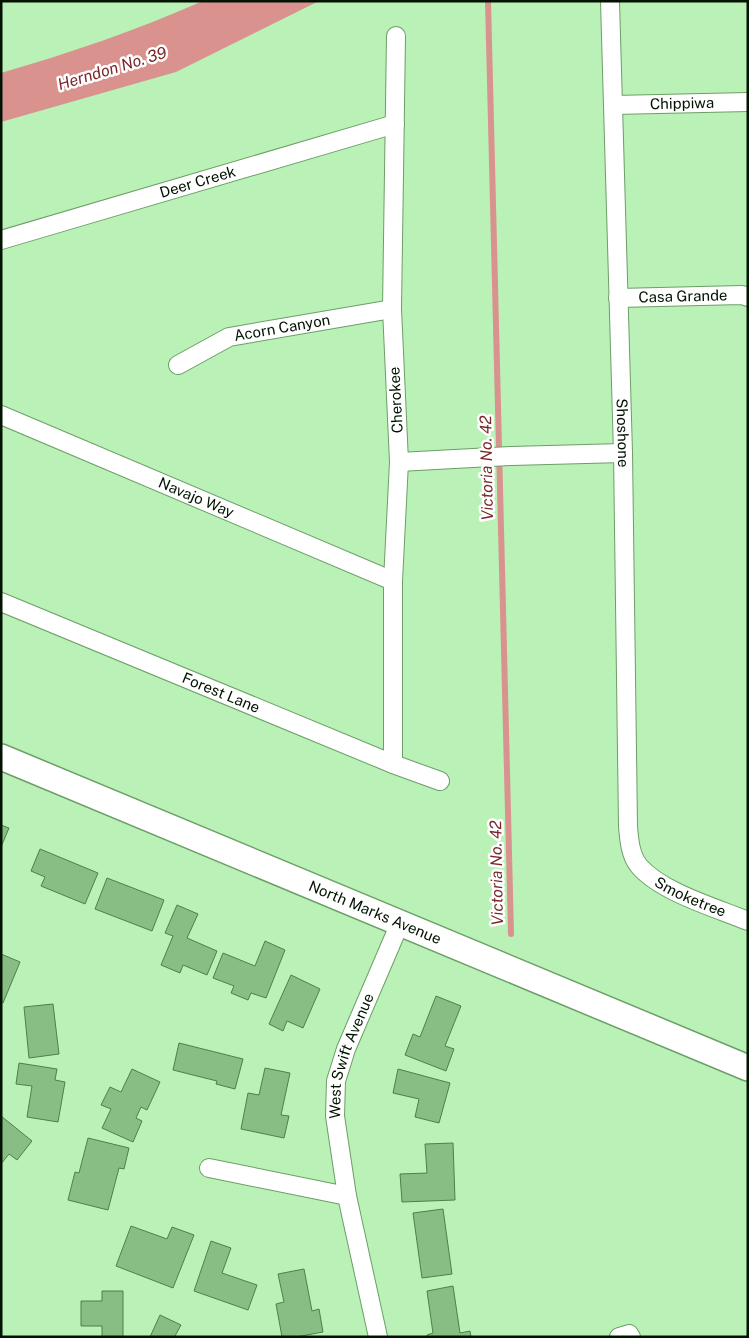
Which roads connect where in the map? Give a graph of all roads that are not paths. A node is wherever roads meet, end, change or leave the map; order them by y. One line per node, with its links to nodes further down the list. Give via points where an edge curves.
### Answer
1 (610, 1): 4 (street, Shoshone)
2 (396, 36): 5 (street, Cherokee)
3 (748, 102): 4 (street, Chippiwa)
4 (614, 105): 8 (street, Shoshone)
5 (395, 124): 6 (street, Deer Creek); 9 (street, Cherokee)
6 (1, 240)
7 (748, 297): 8 (street, Casa Grande)
8 (618, 298): 12 (street, Shoshone)
9 (392, 310): 10 (street, Acorn Canyon, via 229,337); 13 (street, Cherokee)
10 (178, 365)
11 (1, 415): 14 (street, Navajo Way)
12 (624, 453): 13 (street); 19 (street, Shoshone, via 628,826 630,847)
13 (399, 462): 14 (street, Cherokee)
14 (393, 581): 17 (street, Cherokee)
15 (1, 602): 17 (street, Forest Lane)
16 (1, 757): 21 (main road, North Marks Avenue)
17 (393, 764): 18 (street, Forest Lane)
18 (440, 781)
19 (638, 865): 20 (street, Smoketree, via 654,880 676,892)
20 (748, 921)
21 (400, 923): 22 (main road, North Marks Avenue); 24 (street, West Swift Avenue, via 346,1049 336,1082 335,1116)
22 (748, 1068)
23 (209, 1168): 24 (street)
24 (347, 1196): 25 (street, West Swift Avenue)
25 (378, 1337)
26 (619, 1337): 27 (street, via 629,1334)
27 (631, 1337)

